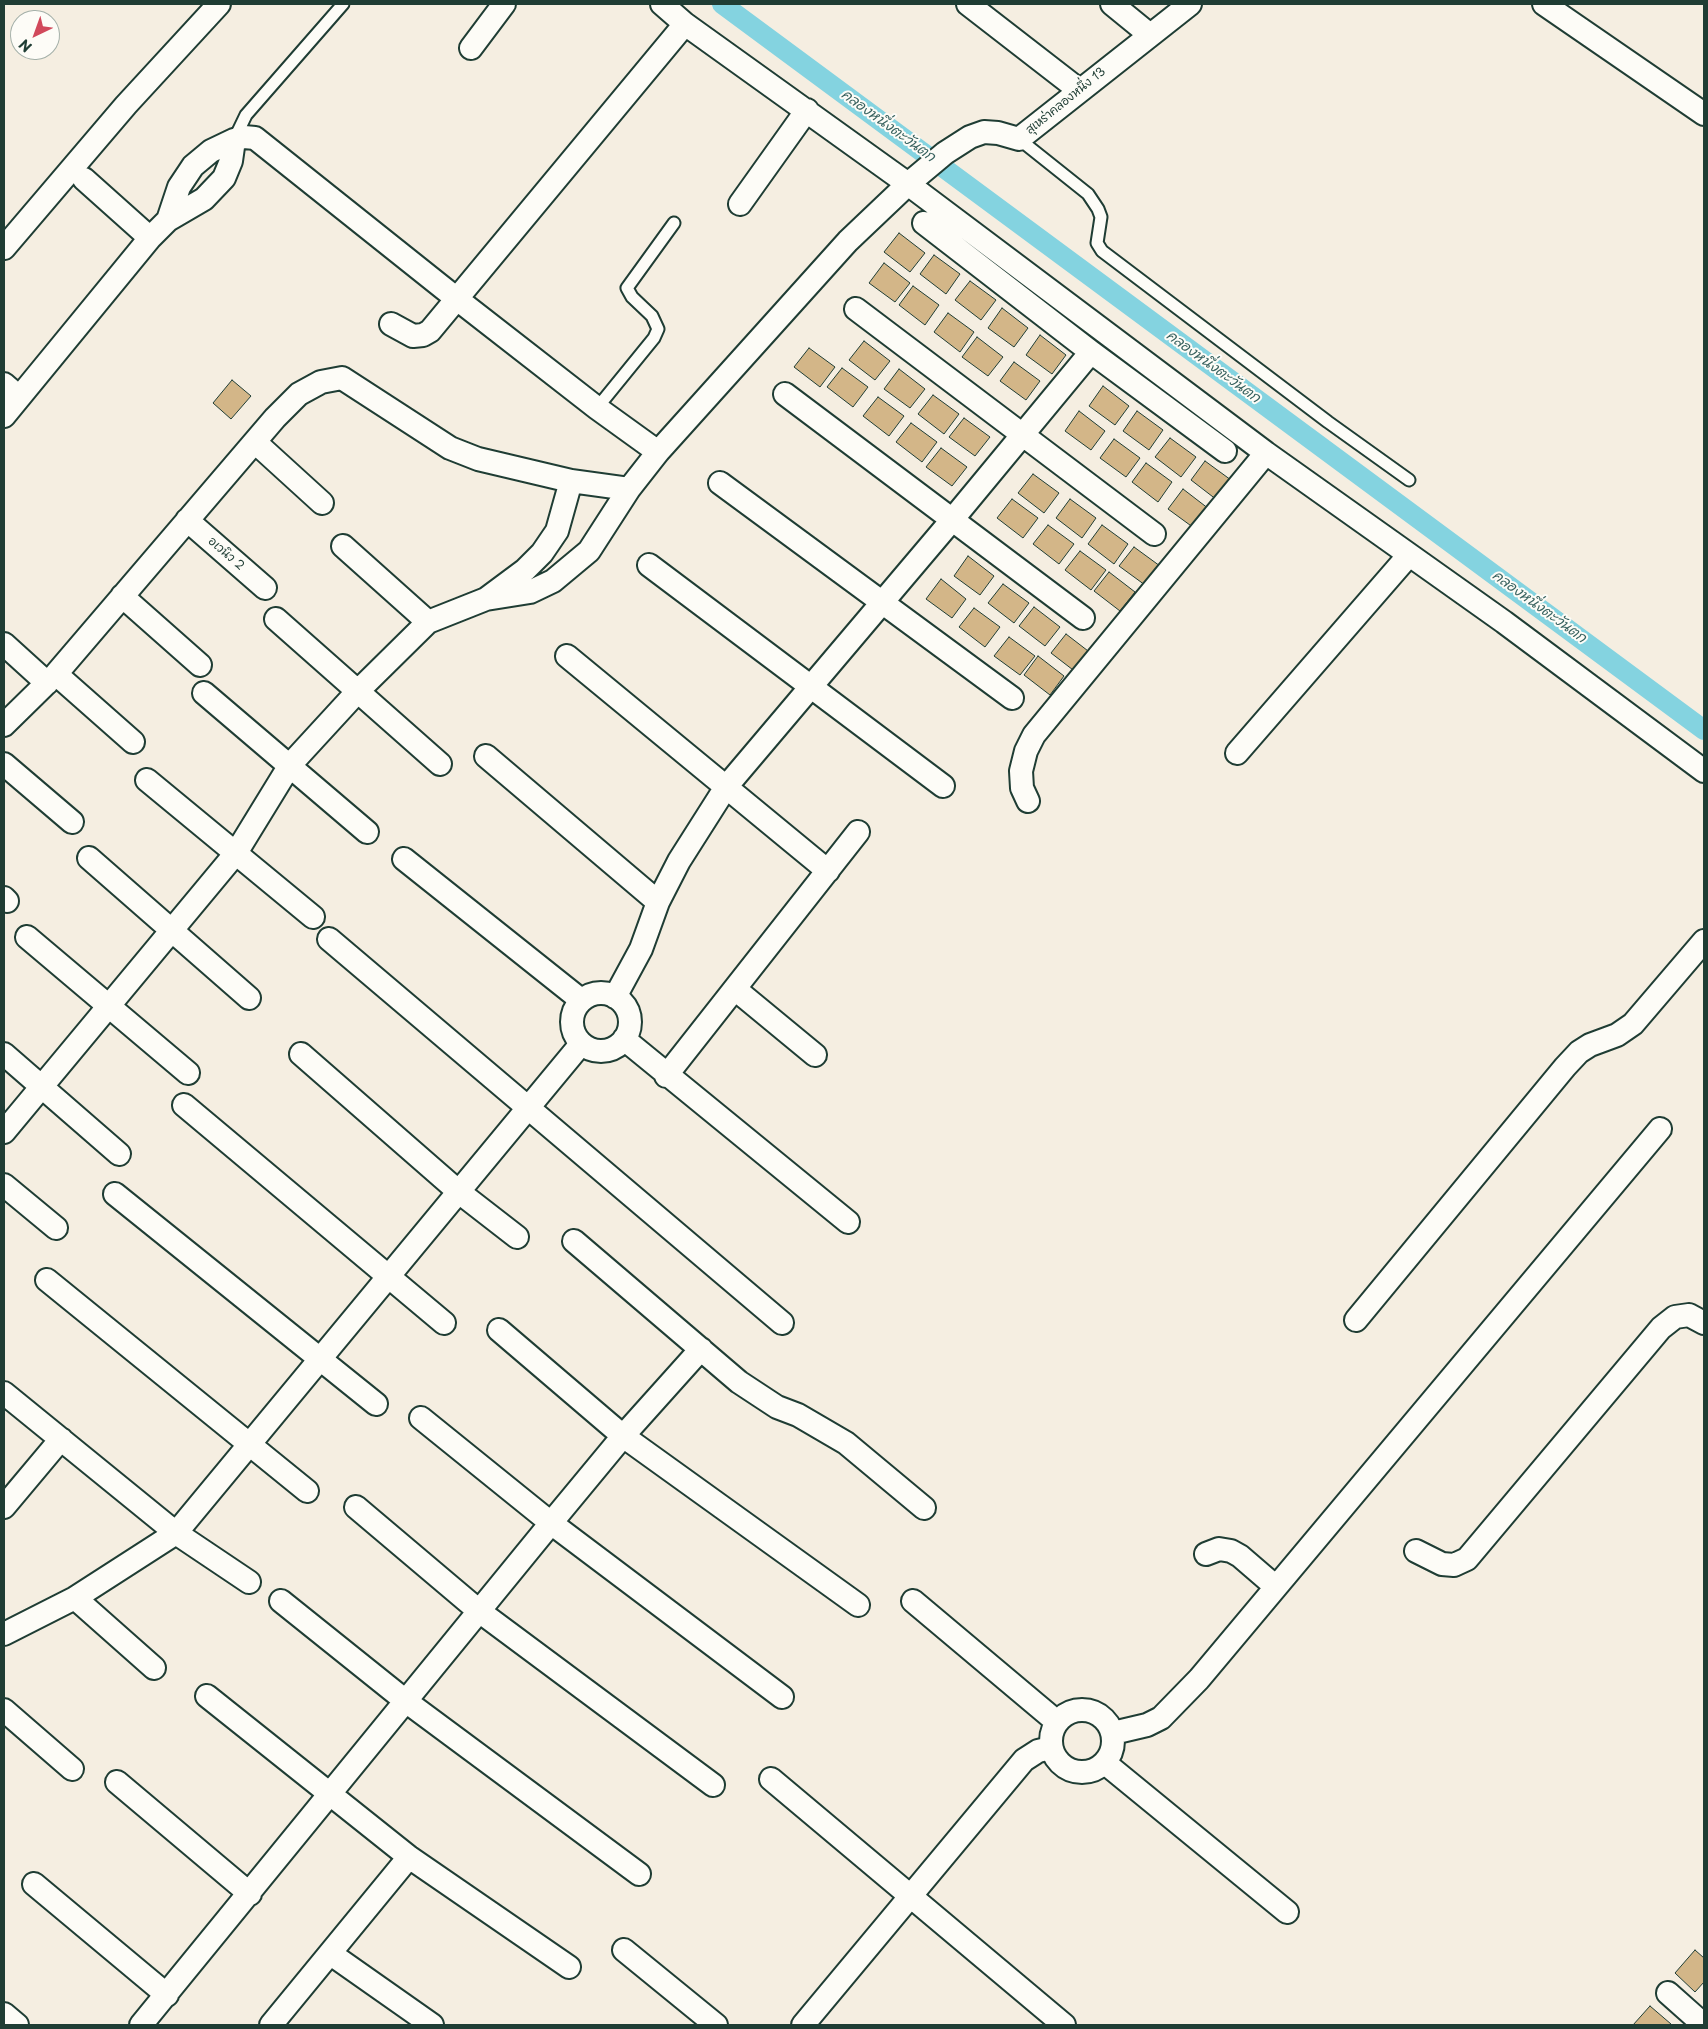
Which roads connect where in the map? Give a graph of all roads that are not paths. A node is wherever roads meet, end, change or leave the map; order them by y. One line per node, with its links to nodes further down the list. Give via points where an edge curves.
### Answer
1 (219, 4): 24 (street, via 126,105)
2 (343, 4): 16 (lane, via 246,116)
3 (504, 4): 11 (street)
4 (662, 4): 9 (street)
5 (968, 4): 12 (street)
6 (1112, 4): 10 (street)
7 (1190, 4): 10 (street, สุเหร่าคลองหนึ่ง 13)
8 (1544, 4): 14 (street)
9 (685, 24): 13 (street); 25 (street)
10 (1150, 35): 12 (street, สุเหร่าคลองหนึ่ง 13)
11 (471, 48)
12 (1079, 90): 15 (street, สุเหร่าคลองหนึ่ง 13)
13 (807, 110): 18 (street); 19 (street)
14 (1704, 114)
15 (1019, 139): 18 (street, สุเหร่าคลองหนึ่ง 13, via 984,132 970,137); 38 (lane, via 1088,194 1101,217 1097,244 1102,251)
16 (234, 140): 20 (street, via 211,151 194,166 179,187); 20 (street, via 224,178 204,199); 25 (street, via 255,138)
17 (84, 179): 23 (street)
18 (911, 181): 36 (street, สุเหร่าคลองหนึ่ง 13, via 848,241); 37 (street)
19 (740, 204)
20 (168, 220): 23 (street)
21 (924, 223): 28 (street)
22 (674, 224): 31 (lane, via 627,288 652,316 658,329)
23 (150, 238): 29 (street)
24 (4, 248)
25 (457, 299): 27 (street, via 423,335 414,336); 31 (street)
26 (856, 309): 33 (street)
27 (391, 324)
28 (1090, 352): 33 (street); 35 (street)
29 (11, 391): 32 (street)
30 (785, 394): 44 (street)
31 (597, 408): 36 (street)
32 (4, 416)
33 (1022, 435): 44 (street); 45 (street)
34 (255, 442): 39 (street, via 299,394 321,382 342,378 450,448 478,459); 42 (street); 43 (street)
35 (1225, 451)
36 (658, 452): 41 (street, สุเหร่าคลองหนึ่ง 13)
37 (1266, 453): 47 (street); 75 (street, via 1034,734 1021,771 1022,788)
38 (1409, 480)
39 (571, 481): 41 (street); 51 (street, via 557,531 542,553)
40 (720, 483): 52 (street)
41 (629, 488): 51 (street, สุเหร่าคลองหนึ่ง 13, via 589,551 554,581 530,592)
42 (322, 503)
43 (187, 520): 49 (street, อเวนิว 2); 50 (street)
44 (952, 520): 52 (street); 53 (street)
45 (1154, 534)
46 (343, 546): 55 (street)
47 (1408, 555): 66 (street); 71 (street)
48 (649, 565): 60 (street)
49 (265, 588)
50 (122, 596): 58 (street); 59 (street)
51 (486, 599): 55 (street)
52 (881, 603): 60 (street); 63 (street)
53 (1083, 618)
54 (276, 619): 61 (street)
55 (428, 622): 61 (street)
56 (4, 644): 59 (street)
57 (567, 656): 74 (street)
58 (200, 665)
59 (52, 679): 64 (street); 65 (street)
60 (811, 688): 73 (street); 74 (street)
61 (358, 691): 69 (street); 70 (street)
62 (204, 693): 70 (street)
63 (1012, 698)
64 (4, 725)
65 (132, 742)
66 (1237, 753)
67 (486, 756): 83 (street)
68 (4, 764): 76 (street)
69 (440, 764)
70 (290, 765): 77 (street); 79 (street)
71 (1704, 771)
72 (147, 780): 79 (street)
73 (943, 786)
74 (726, 787): 82 (street); 83 (street, via 679,861)
75 (1028, 801)
76 (72, 822)
77 (367, 832)
78 (858, 832): 82 (street)
79 (236, 853): 84 (street); 85 (street)
80 (89, 858): 85 (street)
81 (404, 859): 92 (street)
82 (828, 871): 89 (street)
83 (658, 902): 90 (street, via 641,949)
84 (313, 917)
85 (171, 930): 91 (street); 93 (street)
86 (27, 937): 93 (street)
87 (329, 939): 103 (street)
88 (1704, 942): 116 (street, via 1633,1024 1617,1035 1584,1049 1565,1067)
89 (735, 990): 98 (street); 100 (street)
90 (615, 997): 92 (street, via 598,993); 94 (street, via 629,1016)
91 (249, 998)
92 (582, 1000): 95 (street, via 574,1010 571,1022)
93 (108, 1006): 99 (street); 101 (street)
94 (624, 1040): 95 (street, via 616,1048 604,1052); 100 (street)
95 (581, 1044): 103 (street)
96 (4, 1054): 101 (street)
97 (301, 1054): 108 (street)
98 (815, 1056)
99 (188, 1073)
100 (666, 1076): 110 (street)
101 (41, 1086): 105 (street); 106 (street)
102 (184, 1105): 114 (street)
103 (529, 1107): 108 (street); 117 (street)
104 (1660, 1129): 138 (street)
105 (4, 1132)
106 (119, 1154)
107 (4, 1185): 111 (street)
108 (459, 1192): 112 (street); 114 (street)
109 (115, 1194): 122 (street)
110 (848, 1222)
111 (56, 1228)
112 (517, 1237)
113 (574, 1241): 121 (street)
114 (389, 1276): 119 (street); 122 (street)
115 (46, 1280): 128 (street)
116 (1356, 1320)
117 (782, 1323)
118 (1704, 1323): 135 (street, via 1689,1315 1675,1317 1661,1328 1467,1559 1442,1564)
119 (444, 1324)
120 (499, 1330): 126 (street)
121 (702, 1349): 126 (street); 132 (street, via 758,1396 846,1443)
122 (319, 1361): 124 (street); 128 (street)
123 (4, 1392): 127 (street)
124 (376, 1404)
125 (421, 1418): 133 (street)
126 (623, 1436): 133 (street); 142 (street)
127 (61, 1439): 130 (street); 134 (street)
128 (249, 1445): 129 (street); 134 (street)
129 (307, 1491)
130 (4, 1507)
131 (356, 1507): 143 (street)
132 (924, 1508)
133 (551, 1523): 143 (street); 147 (street)
134 (176, 1533): 137 (street); 139 (street)
135 (1416, 1551)
136 (1206, 1554): 138 (street, via 1218,1549 1236,1553)
137 (249, 1582)
138 (1276, 1587): 151 (street, via 1199,1679 1161,1718 1147,1725)
139 (75, 1598): 144 (street); 145 (street)
140 (281, 1601): 148 (street)
141 (912, 1601): 150 (street)
142 (858, 1604)
143 (479, 1611): 148 (street); 157 (street)
144 (4, 1634)
145 (154, 1668)
146 (207, 1696): 158 (street)
147 (782, 1697)
148 (407, 1702): 158 (street); 160 (street)
149 (4, 1710): 154 (street)
150 (1056, 1722): 151 (street, via 1068,1712 1082,1709 1107,1720); 152 (street, via 1051,1734)
151 (1113, 1733): 153 (street, via 1114,1749)
152 (1051, 1748): 153 (street, via 1059,1763 1074,1772 1091,1772); 163 (street, via 1038,1751 1024,1760)
153 (1106, 1763): 164 (street)
154 (72, 1769)
155 (771, 1779): 163 (street)
156 (117, 1782): 162 (street)
157 (713, 1785)
158 (330, 1794): 159 (street); 162 (street)
159 (409, 1857): 166 (street); 167 (street)
160 (639, 1874)
161 (34, 1884): 169 (street)
162 (250, 1894): 169 (street)
163 (910, 1895): 176 (street); 177 (street)
164 (1287, 1912)
165 (624, 1950): 175 (street)
166 (331, 1954): 173 (street); 174 (street)
167 (569, 1967)
168 (1668, 1993): 178 (street)
169 (167, 1995): 172 (street)
170 (4, 2014): 171 (street)
171 (17, 2025)
172 (141, 2025)
173 (271, 2025)
174 (432, 2025)
175 (716, 2025)
176 (802, 2025)
177 (1064, 2025)
178 (1704, 2025)

